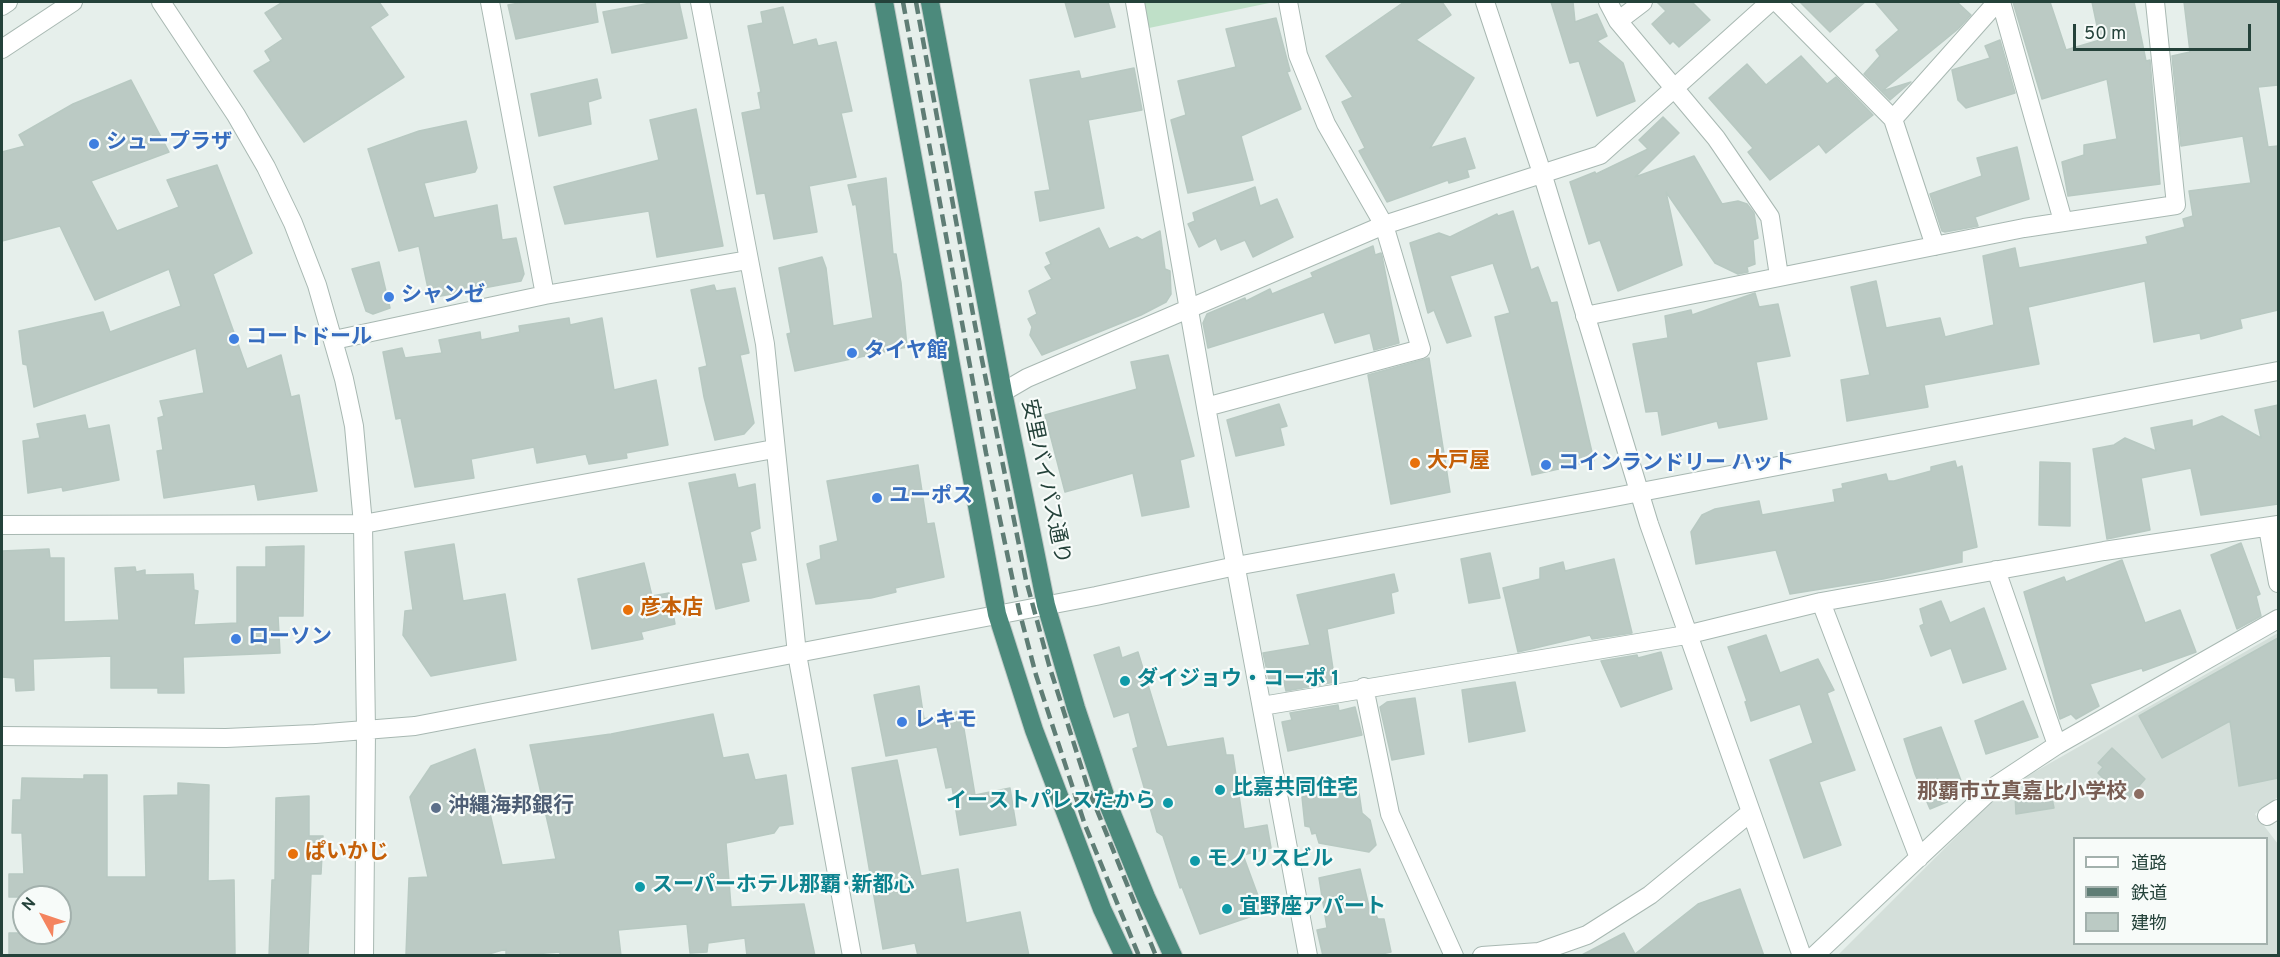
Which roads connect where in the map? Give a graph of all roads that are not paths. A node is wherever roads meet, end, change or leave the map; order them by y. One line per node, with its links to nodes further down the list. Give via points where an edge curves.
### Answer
1 (8, 2): 17 (street)
2 (73, 2): 19 (street)
3 (161, 2): 31 (street, via 266,167 293,223)
4 (490, 2): 28 (street)
5 (700, 2): 26 (street)
6 (884, 2): 45 (highway)
7 (930, 2): 33 (highway, 安里バイパス通り)
8 (1135, 2): 29 (street)
9 (1288, 2): 24 (street, via 1298,55 1326,124)
10 (1485, 2): 22 (street)
11 (1608, 2): 18 (street)
12 (1643, 2): 18 (street)
13 (1770, 2): 20 (street)
14 (1777, 2): 21 (street)
15 (1999, 2): 21 (street); 23 (street)
16 (2156, 2): 23 (street, via 2176,205)
17 (2, 6)
18 (1618, 21): 20 (street)
19 (2, 49)
20 (1673, 87): 22 (street, via 1600,155); 27 (street, via 1716,138 1770,218)
21 (1893, 119): 25 (street)
22 (1543, 176): 24 (street); 30 (street)
23 (2063, 221): 25 (street)
24 (1384, 225): 29 (street); 34 (street, via 1421,349)
25 (1935, 246): 27 (street)
26 (748, 260): 28 (street); 35 (street, via 765,344)
27 (1779, 276): 30 (street)
28 (545, 295): 31 (street)
29 (1190, 309): 33 (street, via 1027,378); 34 (street)
30 (1585, 316): 36 (street)
31 (334, 340): 37 (street, via 354,426)
32 (2278, 370): 36 (street)
33 (1003, 392): 44 (highway, 安里バイパス通り)
34 (1206, 407): 40 (street)
35 (774, 449): 37 (street); 48 (street)
36 (1639, 492): 40 (street); 47 (street)
37 (363, 524): 38 (street); 51 (street)
38 (2, 525)
39 (2273, 527): 41 (street, via 2104,550); 42 (street)
40 (1236, 566): 44 (street); 50 (street)
41 (1996, 570): 43 (street); 53 (street)
42 (2278, 583)
43 (1821, 602): 47 (street); 55 (street)
44 (1046, 605): 45 (street); 60 (highway, 安里バイパス通り, via 1108,804)
45 (997, 614): 48 (street); 59 (highway, via 1034,729 1102,909)
46 (2278, 619): 53 (street)
47 (1686, 635): 49 (street); 54 (street)
48 (797, 654): 51 (street, via 434,723); 58 (street)
49 (1364, 687): 50 (street); 62 (street, via 1390,814)
50 (1262, 706): 61 (street)
51 (366, 731): 52 (street, via 226,738); 57 (street)
52 (2, 736)
53 (2057, 745): 55 (street, via 1995,786)
54 (1751, 812): 56 (street, via 1650,895 1587,935); 64 (street)
55 (1919, 858): 65 (street)
56 (1540, 954): 63 (street)
57 (364, 956)
58 (852, 956)
59 (1124, 956)
60 (1173, 956)
61 (1308, 956)
62 (1454, 956)
63 (1482, 956)
64 (1802, 956)
65 (1814, 956)

